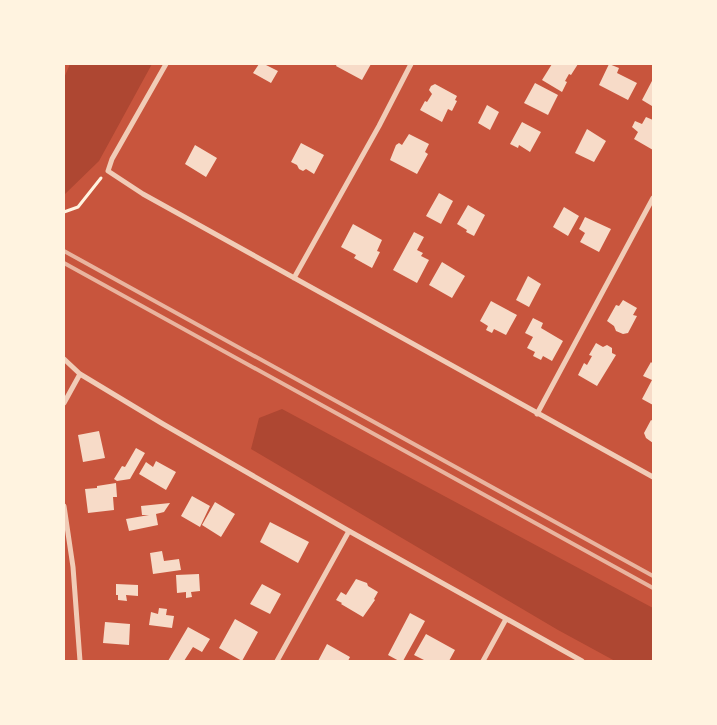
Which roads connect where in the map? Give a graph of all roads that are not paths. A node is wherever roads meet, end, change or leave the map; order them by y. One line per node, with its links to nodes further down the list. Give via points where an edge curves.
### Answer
1 (166, 64): 4 (street, via 108,171)
2 (411, 64): 4 (street)
3 (653, 198): 8 (street)
4 (294, 278): 8 (street)
5 (64, 359): 6 (street)
6 (80, 374): 7 (street); 11 (street)
7 (64, 403)
8 (537, 414): 9 (street)
9 (653, 477)
10 (64, 506): 13 (street, via 73,567)
11 (349, 531): 12 (street); 14 (street)
12 (506, 619): 15 (street); 16 (street)
13 (80, 661)
14 (277, 661)
15 (483, 661)
16 (582, 661)

